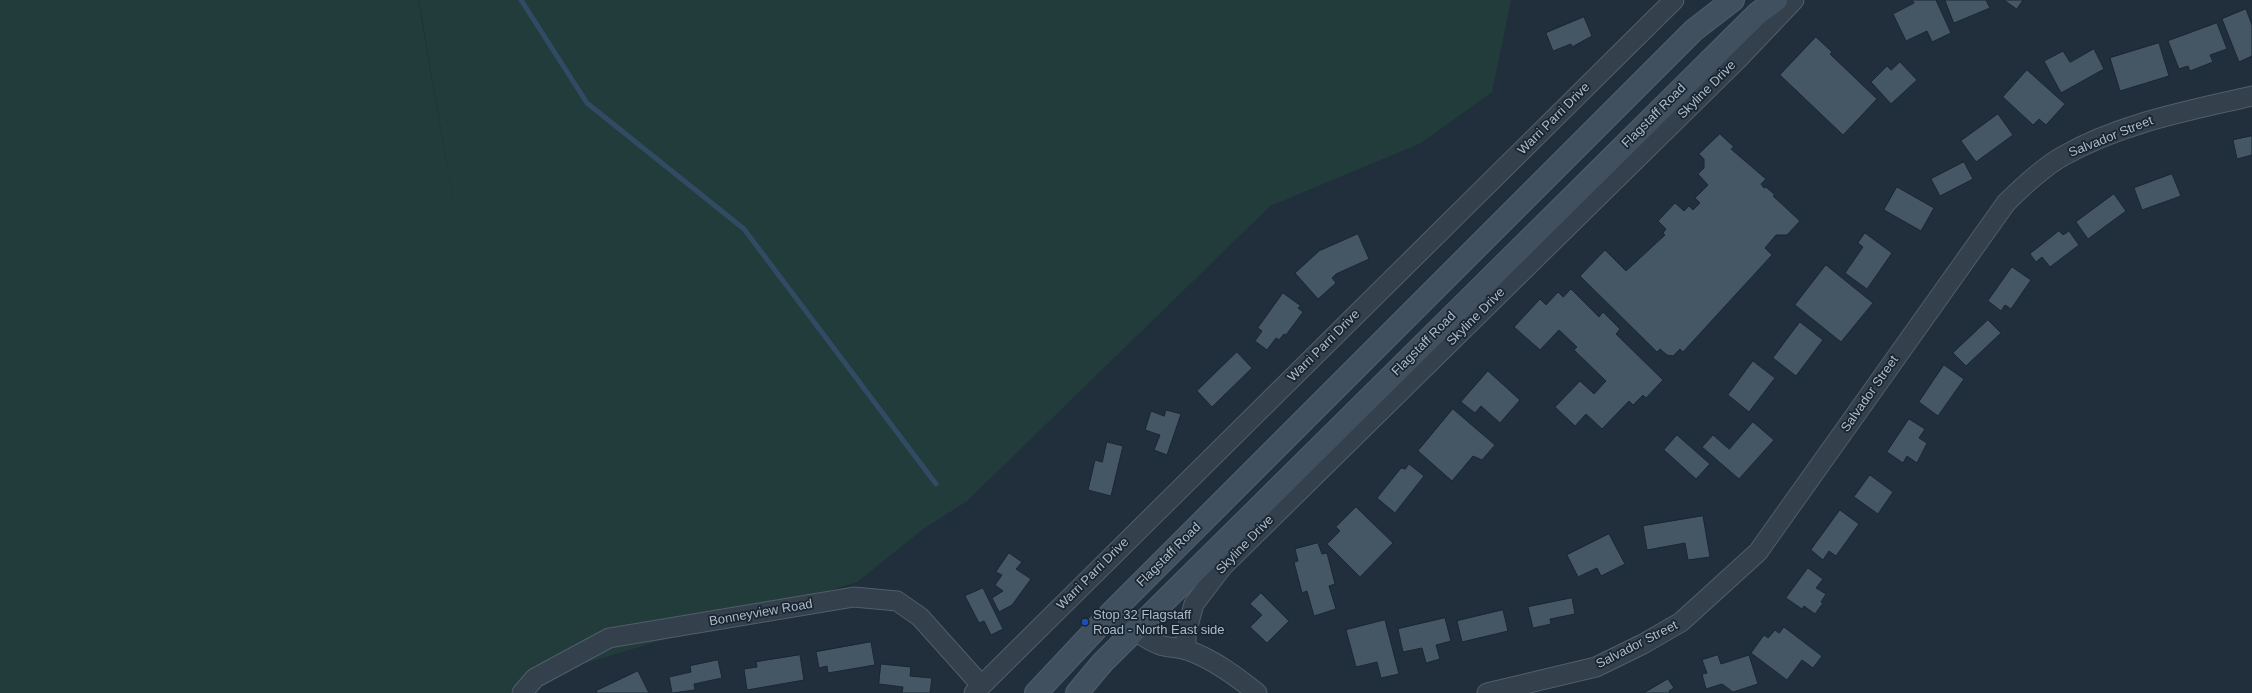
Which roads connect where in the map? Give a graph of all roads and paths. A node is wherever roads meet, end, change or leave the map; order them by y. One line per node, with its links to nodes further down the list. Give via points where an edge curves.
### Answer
1 (1674, 0): 9 (street, Warri Parri Drive)
2 (1733, 0): 6 (main road, Flagstaff Road, via 1694,30)
3 (1776, 0): 7 (main road, Flagstaff Road, via 1757,14)
4 (1794, 0): 8 (street, Skyline Drive, via 1740,58 1223,566 1194,604 1186,633)
5 (2252, 96): 14 (street, Salvador Street, via 2160,117 2104,137 2062,156 2028,182 2006,203 1758,552 1737,572 1681,622 1596,667)
6 (1112, 612): 7 (street); 11 (main road, Flagstaff Road)
7 (1136, 630): 8 (street, via 1160,645); 12 (main road, Flagstaff Road)
8 (1186, 650): 13 (street, via 1212,661 1238,677)
9 (978, 689): 10 (street, Bonneyview Road, via 920,617 897,601 854,597 609,638 535,678)
10 (522, 693)
11 (1036, 693)
12 (1076, 693)
13 (1257, 693)
14 (1487, 693)

